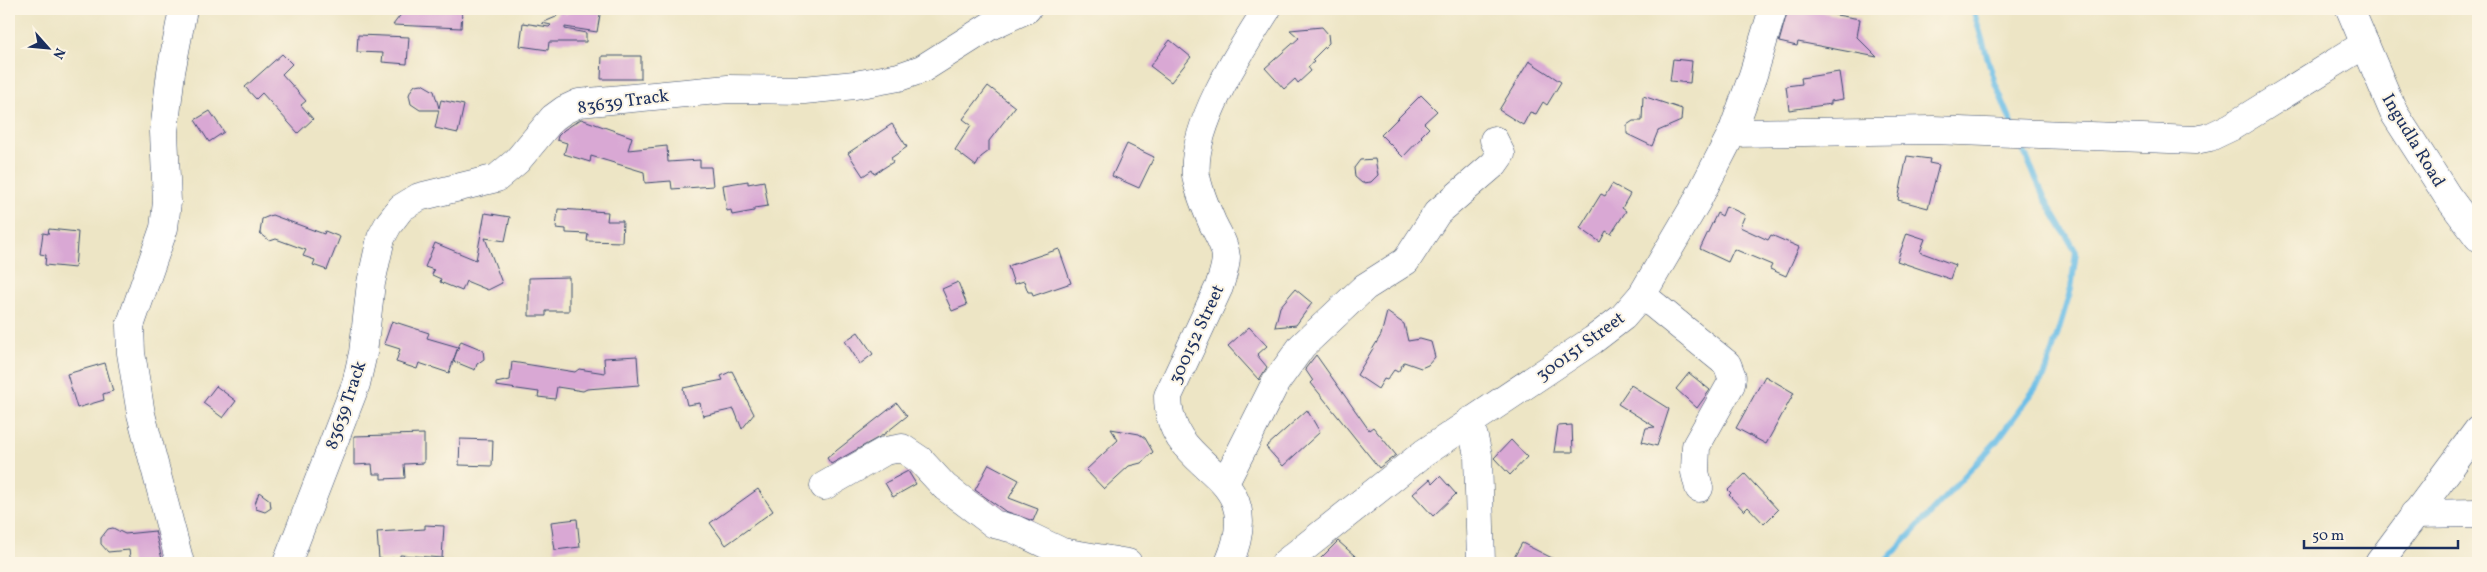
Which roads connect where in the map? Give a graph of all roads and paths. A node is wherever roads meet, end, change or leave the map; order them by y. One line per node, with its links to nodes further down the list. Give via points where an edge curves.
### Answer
1 (183, 9): 18 (street, via 164,132 167,202 164,228 130,326 141,414)
2 (1027, 9): 19 (street, 83639 Track, via 990,26 922,69 900,77 804,90 728,89 579,103 553,118 497,178 419,197 401,208 381,238 356,384)
3 (1267, 9): 13 (street, 300152 Street, via 1232,65 1208,114 1197,157 1196,176 1226,256 1219,287 1168,396 1168,414 1173,429 1196,458)
4 (1773, 9): 7 (street, 300151 Street)
5 (2350, 9): 6 (street, Ingudla Road)
6 (2365, 44): 7 (street, via 2210,138 2173,141 2076,134 1933,130); 9 (street, Ingudla Road, via 2394,113)
7 (1732, 133): 10 (street, 300151 Street, via 1696,203)
8 (1494, 140): 13 (street, via 1501,154 1494,164 1438,213 1406,261 1365,287 1302,346 1276,382)
9 (2478, 237)
10 (1642, 295): 11 (street, 300151 Street, via 1623,317 1593,340); 15 (street, via 1727,364 1731,371 1731,384 1696,446 1695,472)
11 (1470, 421): 22 (street, 300151 Street, via 1424,453); 23 (street, via 1478,455)
12 (2478, 430): 17 (street)
13 (1224, 483): 21 (street, 300152 Street, via 1240,509 1237,540)
14 (824, 486): 20 (street, via 885,451 902,448 920,460 945,487 994,524 1062,552)
15 (1699, 488)
16 (2478, 513): 17 (street)
17 (2414, 514): 24 (street)
18 (180, 563)
19 (287, 563)
20 (1128, 563)
21 (1229, 563)
22 (1285, 563)
23 (1481, 563)
24 (2379, 563)

